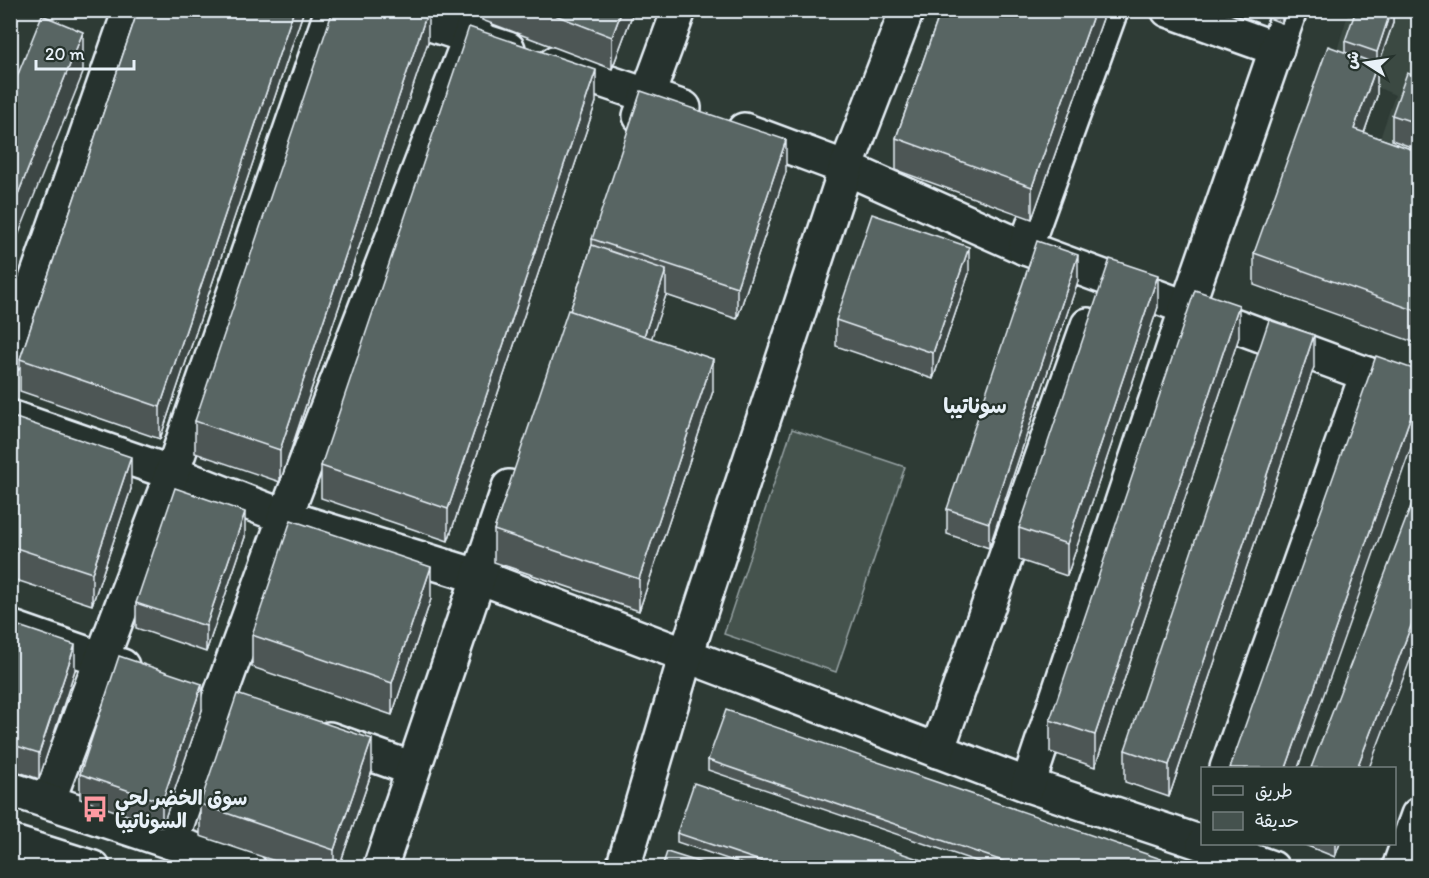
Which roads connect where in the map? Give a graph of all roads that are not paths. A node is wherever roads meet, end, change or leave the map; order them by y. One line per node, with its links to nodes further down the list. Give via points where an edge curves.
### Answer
1 (130, 10): 17 (street)
2 (332, 10): 22 (street)
3 (387, 10): 9 (street)
4 (679, 10): 11 (street)
5 (907, 10): 13 (street)
6 (1111, 10): 14 (street)
7 (1168, 10): 10 (street)
8 (1290, 10): 10 (street)
9 (474, 24): 11 (street); 23 (street)
10 (1277, 49): 16 (street)
11 (648, 95): 12 (street); 13 (street)
12 (632, 140)
13 (846, 168): 14 (street); 26 (street)
14 (1024, 248): 15 (street)
15 (1105, 278): 16 (street); 33 (street)
16 (1187, 307): 18 (street); 36 (street)
17 (10, 354)
18 (1367, 375): 19 (street); 34 (street)
19 (1419, 393)
20 (10, 417): 22 (street)
21 (517, 464): 24 (street)
22 (172, 474): 23 (street); 27 (street)
23 (285, 517): 24 (street); 30 (street)
24 (477, 576): 26 (street); 35 (street)
25 (10, 627): 27 (street)
26 (686, 655): 33 (street); 46 (street)
27 (101, 659): 28 (street); 38 (street)
28 (155, 677)
29 (187, 688): 30 (street)
30 (219, 699): 31 (street); 41 (street)
31 (252, 711)
32 (305, 730): 35 (street)
33 (937, 751): 36 (street)
34 (1227, 767)
35 (413, 770): 45 (street)
36 (1028, 785): 42 (street)
37 (10, 789): 38 (street)
38 (48, 801): 41 (street)
39 (1419, 815): 48 (street)
40 (10, 842): 43 (street)
41 (171, 842): 44 (street)
42 (1200, 847): 47 (street)
43 (93, 867)
44 (249, 867)
45 (380, 867)
46 (622, 867)
47 (1272, 867)
48 (1399, 867)

